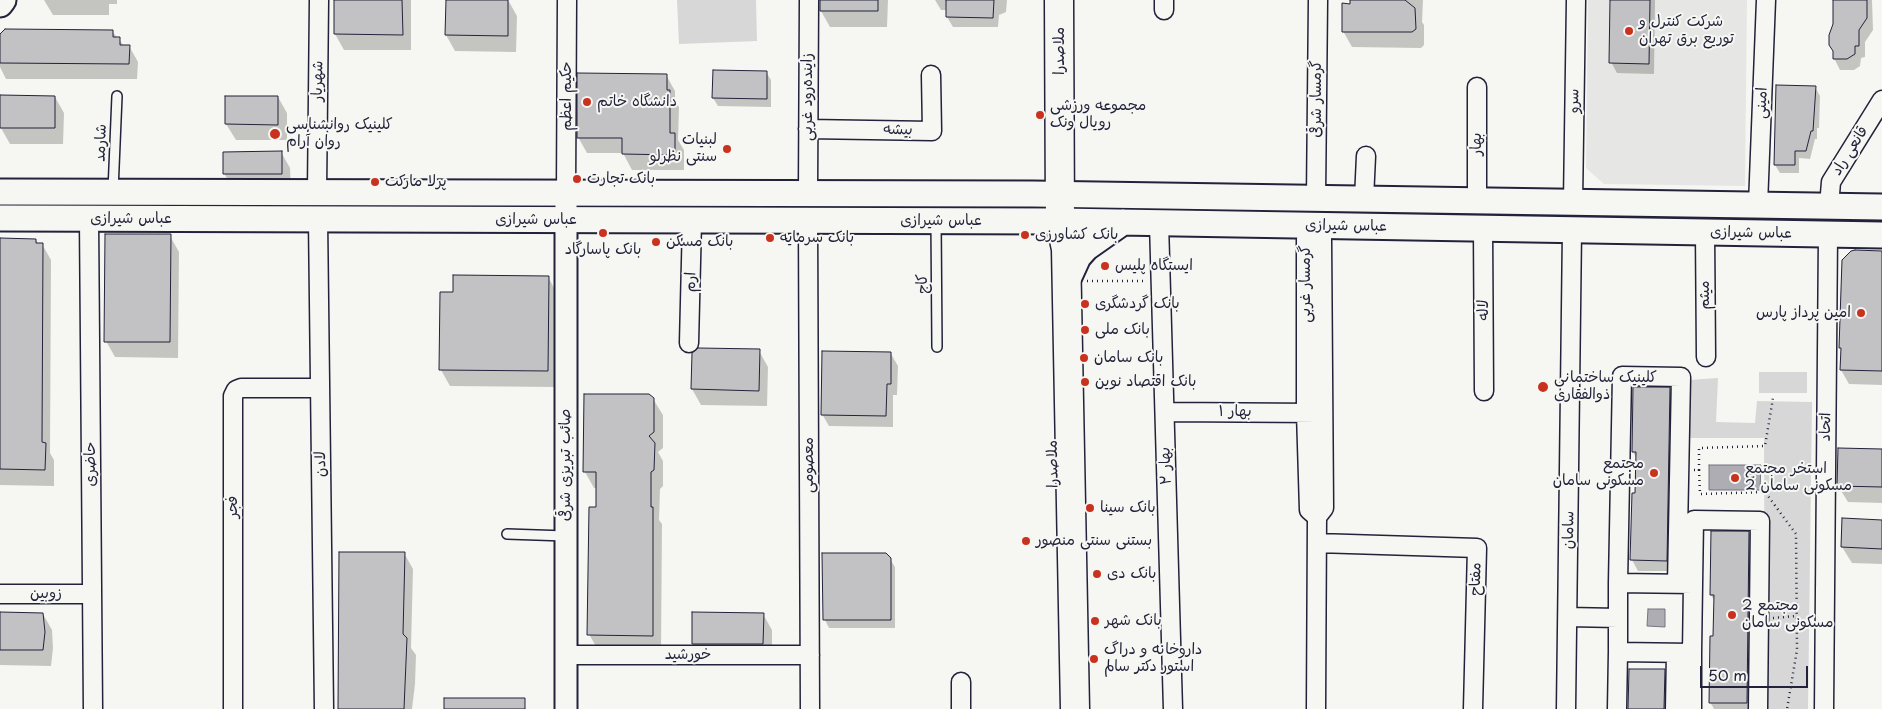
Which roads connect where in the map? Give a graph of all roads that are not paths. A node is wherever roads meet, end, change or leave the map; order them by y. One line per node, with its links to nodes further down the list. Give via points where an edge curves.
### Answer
1 (3, 0): 9 (main road)
2 (318, 0): 18 (street, شهریار)
3 (567, 0): 19 (street, حکیم اعظم)
4 (809, 0): 14 (street, زاینده‌رود غربی)
5 (1060, 0): 21 (main road, ملاصدرا)
6 (1318, 0): 23 (street, گرمسار شرقی)
7 (1576, 0): 26 (street, سرو)
8 (1766, 0): 27 (street, امینی)
9 (0, 4)
10 (931, 75): 14 (street, بیشه, via 932,131)
11 (1477, 87): 25 (street, بهار)
12 (117, 96): 17 (lane, شارمد)
13 (1882, 100): 28 (street, قانعی‌ راد, via 1831,182)
14 (808, 129): 20 (street, زاینده‌رود غربی)
15 (1366, 156): 24 (street)
16 (0, 192): 17 (main road, عباس شیرازی)
17 (113, 192): 18 (main road, عباس شیرازی)
18 (316, 192): 19 (main road, عباس شیرازی)
19 (566, 192): 20 (main road, عباس شیرازی); 33 (street, صائب تبریزی شرقی)
20 (808, 193): 21 (main road, عباس شیرازی)
21 (1060, 194): 22 (main road, عباس شیرازی); 37 (main road, ملاصدرا)
22 (1092, 195): 23 (main road, عباس شیرازی); 38 (main road, via 1085,209)
23 (1316, 198): 24 (main road, عباس شیرازی); 41 (main road)
24 (1364, 199): 25 (main road, عباس شیرازی)
25 (1477, 201): 26 (main road, عباس شیرازی)
26 (1573, 202): 27 (main road, عباس شیرازی)
27 (1758, 205): 28 (main road, عباس شیرازی)
28 (1829, 206): 29 (main road, عباس شیرازی); 45 (main road)
29 (1882, 207)
30 (0, 218): 31 (main road, عباس شیرازی)
31 (89, 219): 32 (main road, عباس شیرازی); 61 (street, حاضری)
32 (318, 219): 33 (main road, عباس شیرازی); 51 (street, لادن)
33 (566, 220): 34 (main road, عباس شیرازی); 56 (street, صائب تبریزی شرقی)
34 (692, 220): 35 (main road, عباس شیرازی); 48 (street, ارم)
35 (808, 221): 36 (main road, عباس شیرازی); 67 (street, معصومی)
36 (936, 221): 37 (main road, عباس شیرازی); 49 (lane, کاج)
37 (1060, 222): 38 (main road, عباس شیرازی); 47 (main road, ملاصدرا, via 1066,249); 75 (main road, ملاصدرا, via 1048,255)
38 (1094, 222): 39 (main road, عباس شیرازی)
39 (1123, 222): 40 (main road, عباس شیرازی); 47 (main road, via 1086,248)
40 (1159, 223): 41 (main road, عباس شیرازی); 53 (street, بهار ۲)
41 (1316, 226): 42 (main road, عباس شیرازی); 54 (street, گرمسار غربی, via 1322,238)
42 (1483, 229): 43 (main road, عباس شیرازی); 52 (street, لاله)
43 (1572, 230): 44 (main road, عباس شیرازی); 62 (street, سامان)
44 (1705, 232): 45 (main road, عباس شیرازی); 50 (street, میثم)
45 (1828, 234): 46 (main road, عباس شیرازی); 85 (street, اتحاد)
46 (1882, 235)
47 (1067, 281): 76 (main road, ملاصدرا)
48 (689, 343)
49 (937, 347)
50 (1706, 357)
51 (320, 388): 70 (street, فجر, via 241,388 233,396); 71 (street, لادن)
52 (1484, 391)
53 (1165, 412): 54 (street, بهار ۱); 77 (street, بهار ۲)
54 (1314, 413): 57 (street, گرمسار غربی, via 1324,508 1317,517)
55 (506, 534): 56 (lane)
56 (566, 536): 66 (street, صائب تبریزی شرقی)
57 (1317, 544): 78 (street, گرمسار غربی); 79 (street, مفتاح, via 1477,548)
58 (1618, 583): 59 (street); 59 (street, via 1622,376 1681,377); 63 (street)
59 (1685, 584): 65 (street); 84 (street, via 1694,520 1760,521)
60 (0, 594): 61 (street, زوبین)
61 (92, 594): 69 (street, حاضری)
62 (1568, 617): 63 (street); 80 (street, سامان)
63 (1618, 618): 64 (street)
64 (1618, 652): 65 (street); 81 (street)
65 (1684, 653): 82 (street); 83 (street)
66 (566, 655): 67 (street, خورشید); 72 (street, صائب تبریزی شرقی)
67 (810, 655): 73 (street, معصومی)
68 (961, 682): 74 (street)
69 (93, 709)
70 (233, 709)
71 (324, 709)
72 (566, 709)
73 (810, 709)
74 (962, 709)
75 (1058, 709)
76 (1075, 709)
77 (1173, 709)
78 (1316, 709)
79 (1473, 709)
80 (1566, 709)
81 (1617, 709)
82 (1675, 709)
83 (1692, 709)
84 (1758, 709)
85 (1824, 709)

